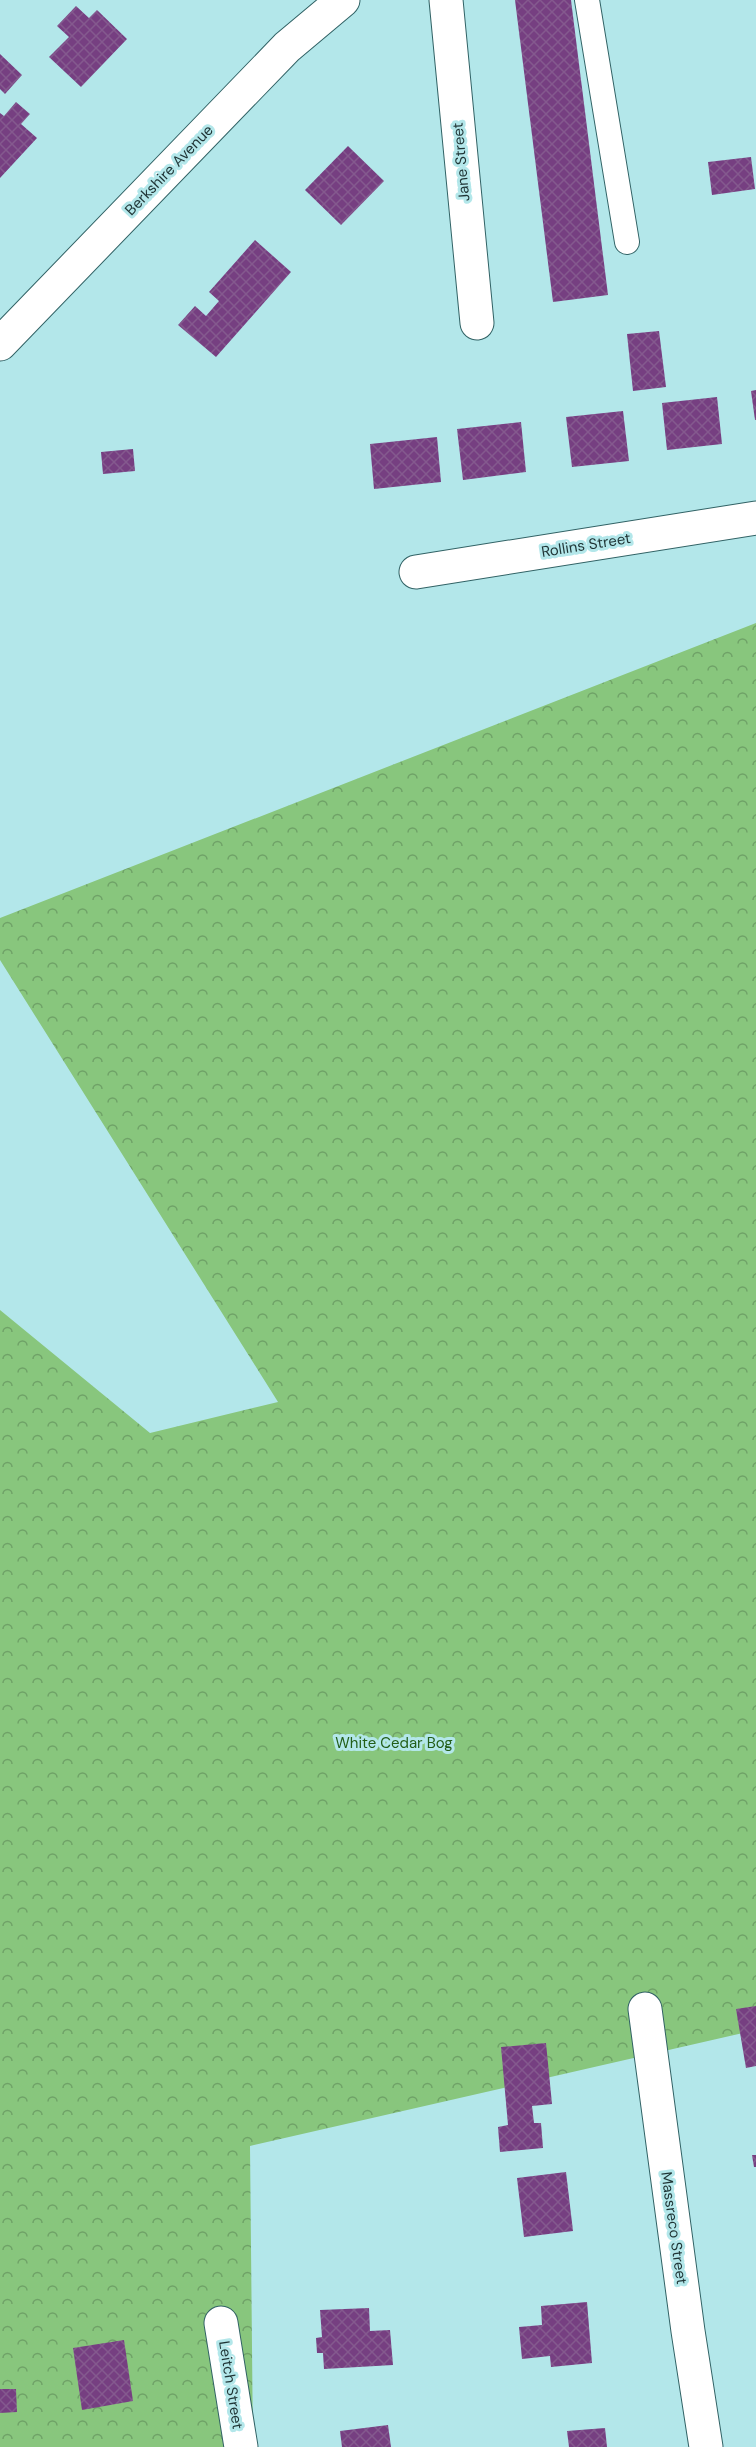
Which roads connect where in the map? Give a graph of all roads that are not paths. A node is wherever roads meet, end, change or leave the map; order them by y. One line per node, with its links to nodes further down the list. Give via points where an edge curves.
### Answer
1 (343, 0): 6 (street, Berkshire Avenue, via 287,47)
2 (446, 0): 5 (street, Jane Street)
3 (587, 0): 4 (lane)
4 (627, 242)
5 (477, 323)
6 (0, 345)
7 (756, 518): 8 (street, Rollins Street)
8 (416, 572)
9 (645, 2008): 12 (street, Massreco Street)
10 (221, 2323): 11 (street, Leitch Street)
11 (241, 2447)
12 (706, 2447)

